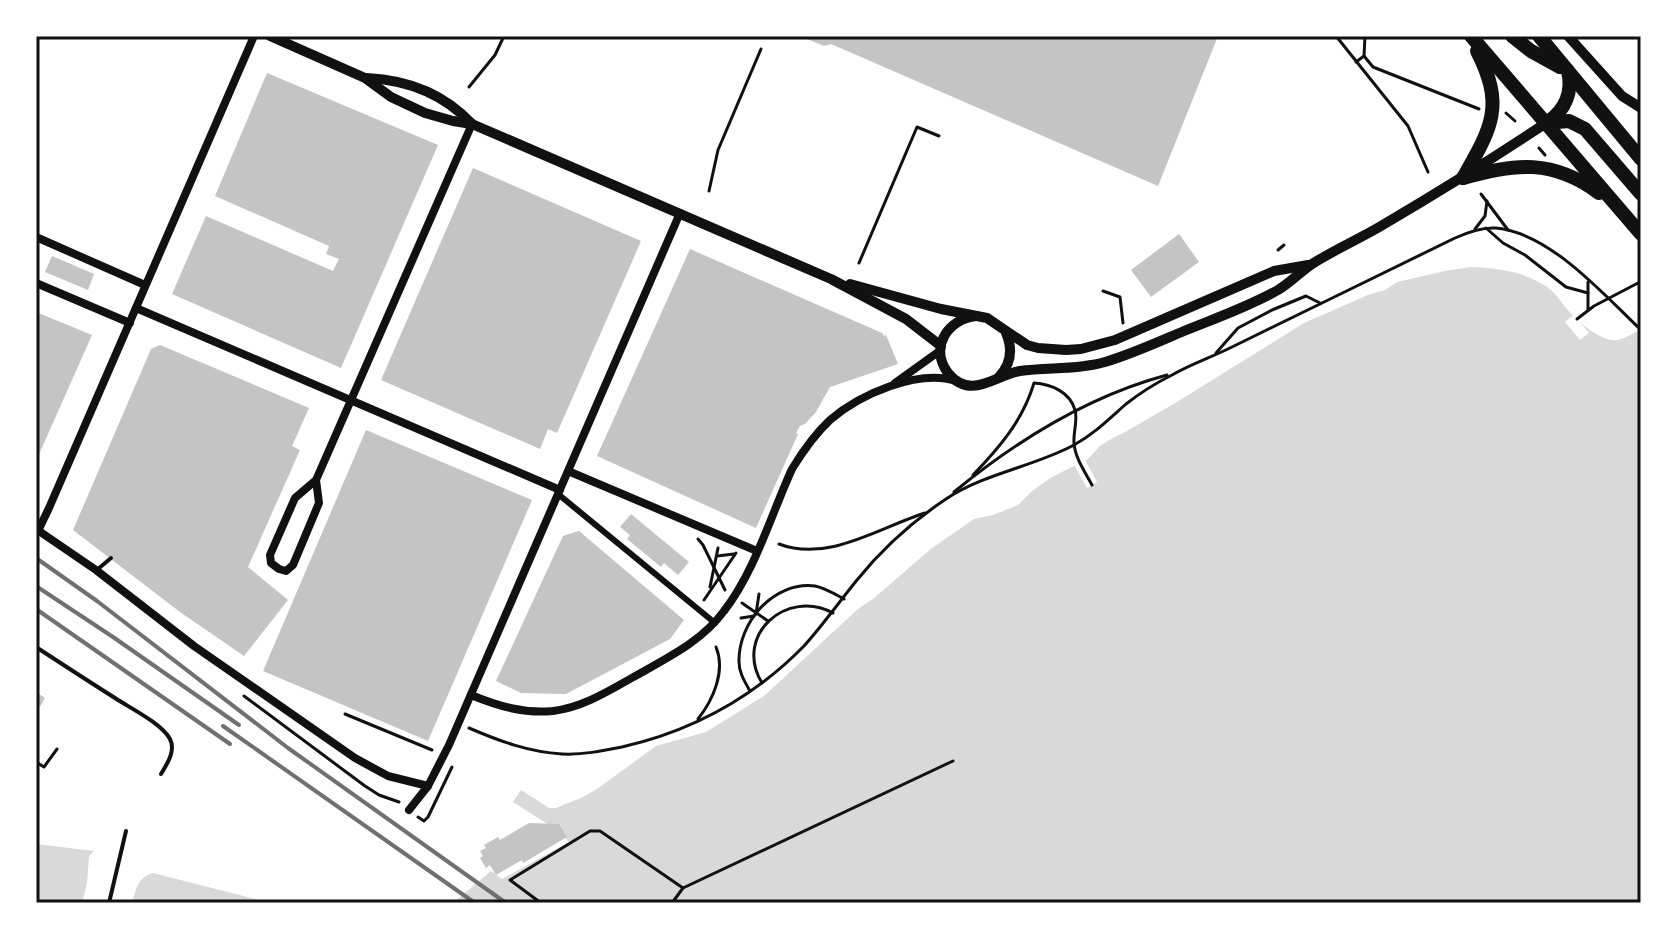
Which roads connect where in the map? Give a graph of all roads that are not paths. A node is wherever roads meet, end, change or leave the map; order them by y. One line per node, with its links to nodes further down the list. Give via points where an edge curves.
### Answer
1 (254, 36): 22 (street)
2 (270, 36): 8 (street)
3 (1471, 36): 10 (highway); 13 (highway, via 1491,85 1493,111)
4 (1512, 36): 7 (highway)
5 (1539, 36): 7 (highway)
6 (1568, 36): 9 (street, via 1622,96)
7 (1568, 71): 10 (highway, via 1566,101); 12 (highway)
8 (365, 78): 11 (street, via 425,113); 11 (street, via 396,80 437,96)
9 (1641, 108)
10 (1546, 123): 13 (street); 14 (highway, via 1563,120 1585,129); 15 (highway)
11 (472, 124): 16 (street); 31 (street)
12 (1641, 159)
13 (1463, 178): 15 (highway, via 1536,166 1578,180); 19 (street)
14 (1641, 194)
15 (1615, 204): 17 (highway)
16 (680, 213): 20 (street); 32 (street)
17 (1641, 234)
18 (36, 237): 22 (street)
19 (1310, 265): 26 (street, via 1274,271 1090,347 1038,348); 28 (street, via 1262,298 1125,355)
20 (831, 279): 24 (street); 27 (street, via 906,319)
21 (36, 283): 25 (street)
22 (145, 285): 23 (street)
23 (136, 308): 25 (street); 31 (street)
24 (976, 316): 26 (street); 27 (street, via 950,328)
25 (130, 323): 35 (street)
26 (1005, 331): 28 (street, via 1011,351)
27 (941, 348): 29 (street, via 946,369); 30 (street)
28 (997, 379): 29 (street, via 979,386)
29 (960, 383): 30 (street, via 927,377)
30 (891, 386): 36 (street, via 845,409 810,442 792,469)
31 (351, 400): 33 (street); 34 (street)
32 (568, 471): 34 (street); 36 (street)
33 (316, 480): 33 (street, via 295,498 270,555 279,569 293,565 319,503)
34 (559, 492): 39 (street); 41 (street)
35 (37, 530): 38 (street)
36 (757, 551): 39 (street)
37 (111, 558): 38 (lane)
38 (96, 570): 43 (street, via 355,758 388,776)
39 (715, 623): 41 (street, via 679,651 599,697 567,709 519,710)
40 (36, 647): 42 (lane, via 165,733 172,748)
41 (471, 695): 43 (street)
42 (161, 774)
43 (428, 786): 44 (street)
44 (409, 810)
45 (126, 831): 46 (lane)
46 (109, 903)

